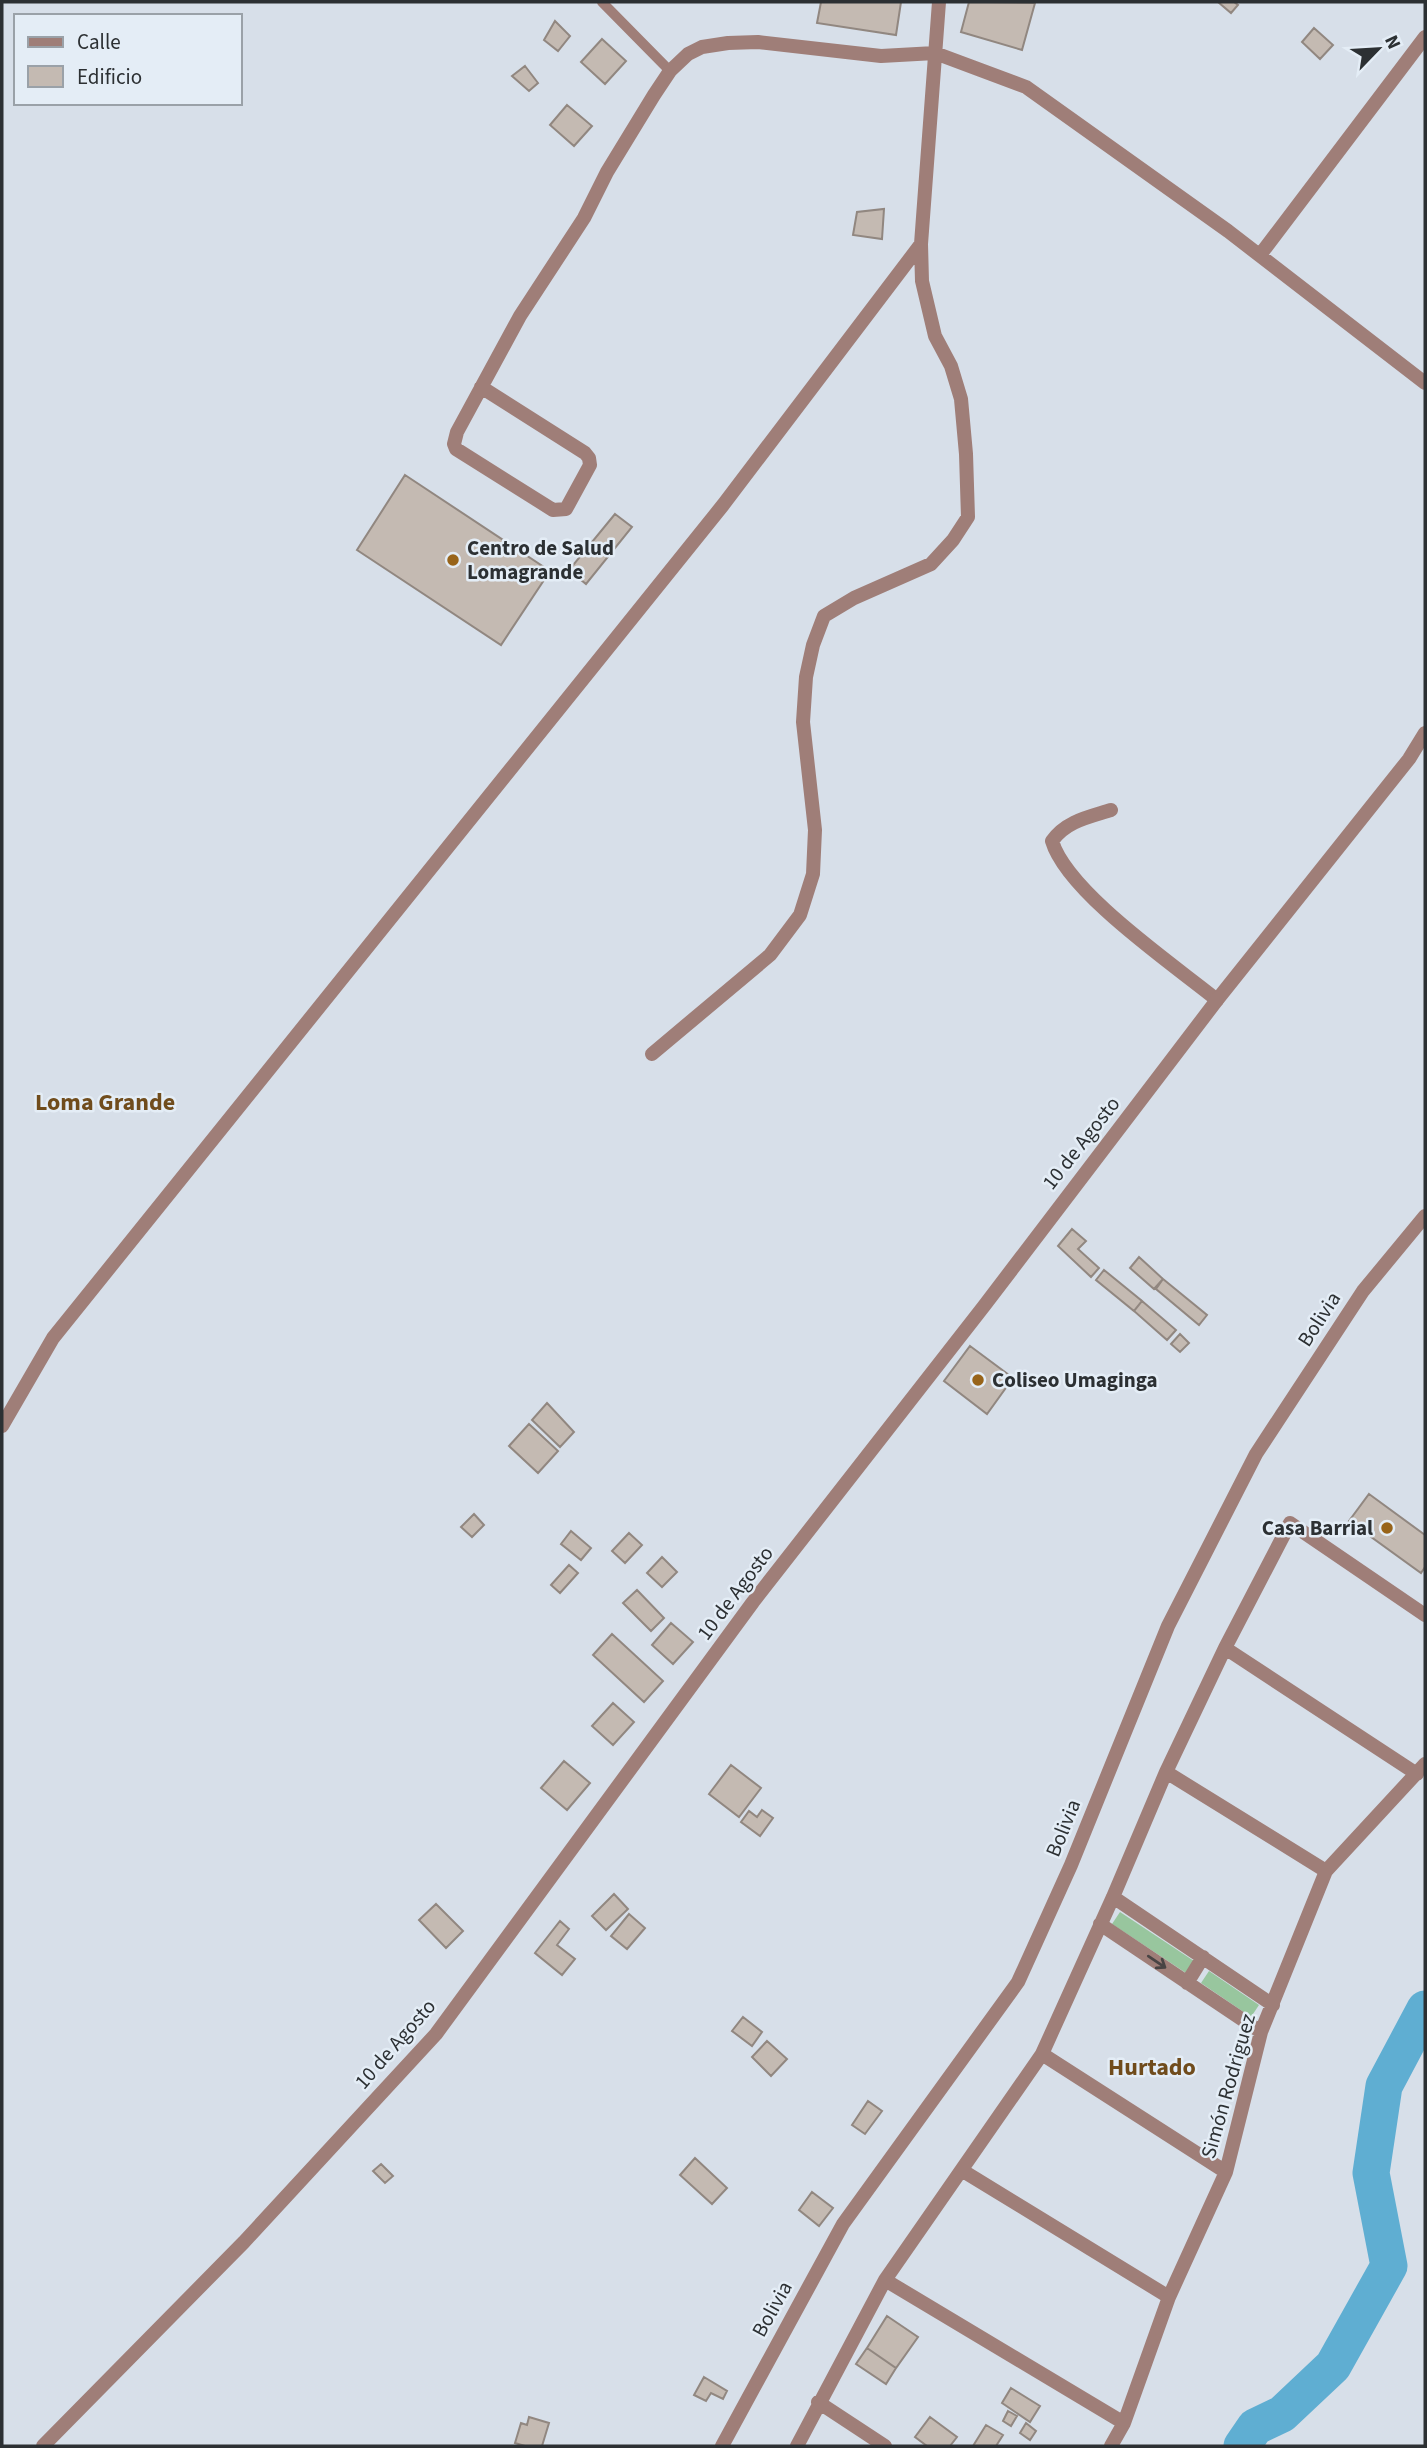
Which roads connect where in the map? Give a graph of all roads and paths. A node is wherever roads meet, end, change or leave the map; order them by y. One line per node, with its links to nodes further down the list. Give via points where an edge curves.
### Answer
1 (602, 2): 5 (lane)
2 (939, 2): 4 (street)
3 (1425, 37): 7 (street)
4 (935, 53): 5 (street, via 881,56 758,42 728,43 702,47); 6 (street); 7 (street, via 1026,87)
5 (670, 71): 9 (street)
6 (921, 244): 13 (street, via 922,281 935,335 961,399 968,517 931,564 854,597 824,616 806,677 803,722 815,830 813,874 800,915 770,956); 15 (street, via 723,505 53,1338)
7 (1260, 256): 8 (street)
8 (1425, 383)
9 (481, 387): 9 (street, via 457,432 456,449 553,510 566,509 590,458)
10 (1425, 733): 12 (street, 10 de Agosto, via 1409,760)
11 (1111, 810): 12 (street, via 1058,832 1052,841 1059,858 1102,907)
12 (1217, 1000): 34 (street, 10 de Agosto, via 753,1602 436,2034 244,2242)
13 (652, 1054)
14 (1425, 1216): 35 (street, Bolivia, via 1363,1291 1256,1454 1168,1626 1018,1982 843,2224)
15 (2, 1426)
16 (1425, 1615): 17 (street, via 1290,1523)
17 (1225, 1648): 18 (street); 19 (street)
18 (1421, 1769): 20 (street, Simón Rodriguez)
19 (1166, 1772): 20 (street); 21 (street)
20 (1326, 1871): 25 (street, Simón Rodriguez)
21 (1113, 1896): 22 (street); 23 (street)
22 (1100, 1924): 24 (street, one-way to 24); 27 (street)
23 (1203, 1957): 24 (street); 25 (street)
24 (1187, 1983): 26 (street)
25 (1273, 2005): 26 (street, Simón Rodriguez)
26 (1261, 2032): 29 (street, Simón Rodriguez)
27 (1042, 2054): 28 (street); 29 (street)
28 (962, 2171): 30 (street); 31 (street)
29 (1226, 2172): 31 (street, Simón Rodriguez)
30 (885, 2280): 32 (street); 33 (street)
31 (1169, 2297): 33 (street, Simón Rodriguez)
32 (818, 2402): 36 (street); 37 (street)
33 (1124, 2423): 38 (street, Simón Rodriguez)
34 (43, 2446)
35 (722, 2446)
36 (797, 2446)
37 (885, 2446)
38 (1111, 2446)

